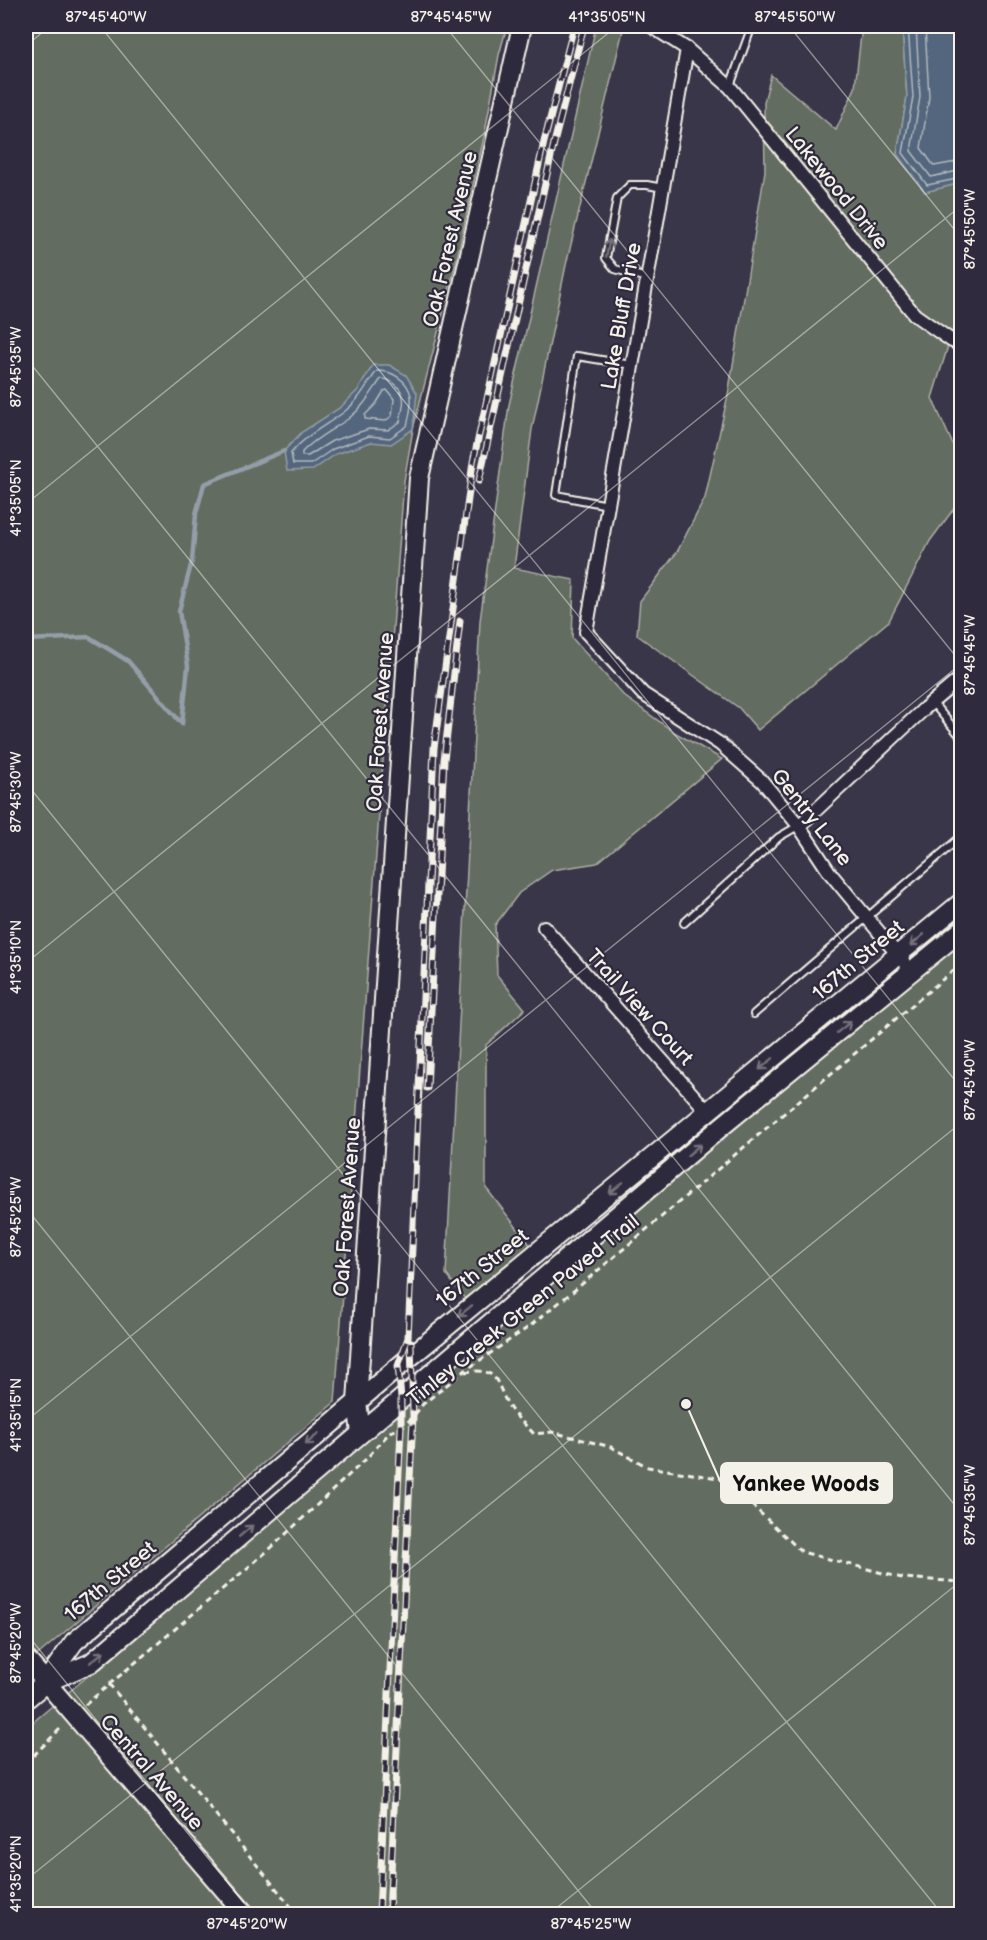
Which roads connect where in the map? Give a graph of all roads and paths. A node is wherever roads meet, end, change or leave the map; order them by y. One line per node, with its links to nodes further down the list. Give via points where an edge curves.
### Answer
1 (522, 26): 28 (main road, Oak Forest Avenue, via 419,478)
2 (651, 26): 4 (street)
3 (752, 26): 5 (lane)
4 (687, 49): 5 (street, Lakewood Drive); 6 (street, Lake Bluff Drive)
5 (730, 87): 8 (street, Lakewood Drive, via 915,315)
6 (663, 188): 7 (street, Lake Bluff Drive); 7 (lane, one-way to 6, via 615,269 606,258 617,198 630,184)
7 (647, 279): 9 (street, Lake Bluff Drive)
8 (962, 345)
9 (632, 365): 10 (street, Lake Bluff Drive); 10 (lane, via 577,356 556,495)
10 (608, 505): 11 (street, Lake Bluff Drive)
11 (586, 632): 15 (street, Gentry Lane, via 643,694 740,760)
12 (962, 677): 13 (street)
13 (932, 702): 14 (lane); 15 (street)
14 (962, 738)
15 (799, 826): 18 (street, Gentry Lane); 19 (lane, via 779,837)
16 (962, 836): 18 (lane)
17 (962, 902): 22 (main road, 167th Street, one-way to 22)
18 (866, 918): 22 (street, Gentry Lane); 25 (lane)
19 (684, 923)
20 (543, 927): 26 (street, Trail View Court)
21 (962, 930): 24 (main road, 167th Street)
22 (898, 956): 24 (street, Gentry Lane); 26 (main road, 167th Street, one-way to 26)
23 (962, 963): 27 (path, Tinley Creek Green Paved Trail, via 584,1282 530,1326)
24 (912, 972): 29 (main road, 167th Street, one-way to 24, via 721,1127)
25 (754, 1014)
26 (708, 1112): 28 (main road, 167th Street, one-way to 28)
27 (463, 1372): 30 (path, via 482,1370 495,1377 509,1407 534,1434 552,1432 611,1447 648,1467 724,1479 802,1552 902,1578); 37 (path, Tinley Creek Green Paved Trail, via 423,1404 401,1428 390,1432 366,1460 271,1548 109,1684)
28 (357, 1402): 29 (main road, Oak Forest Avenue); 32 (main road, 167th Street, one-way to 32, via 74,1642)
29 (361, 1433): 32 (main road, 167th Street, one-way to 29, via 91,1663)
30 (962, 1582)
31 (26, 1659): 32 (main road, Central Avenue)
32 (45, 1683): 33 (main road, 167th Street); 36 (main road, Central Avenue)
33 (26, 1699)
34 (51, 1737): 35 (path)
35 (26, 1763)
36 (245, 1914)
37 (297, 1914)

